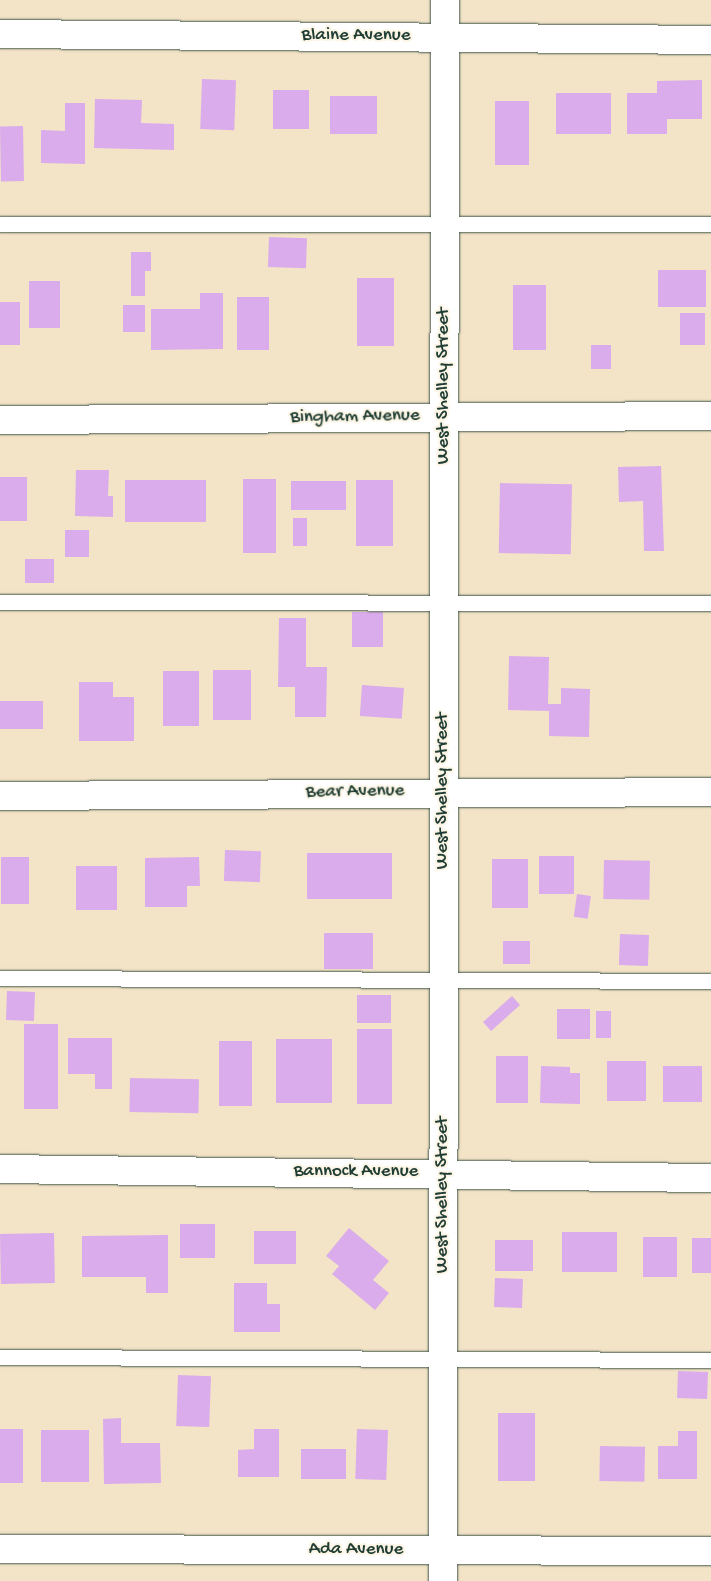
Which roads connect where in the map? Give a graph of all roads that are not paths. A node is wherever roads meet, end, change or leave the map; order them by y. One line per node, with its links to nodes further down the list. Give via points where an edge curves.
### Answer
1 (445, 0): 3 (street, West Shelley Street)
2 (0, 34): 3 (street, Blaine Avenue)
3 (445, 36): 4 (street, Blaine Avenue); 6 (street, West Shelley Street)
4 (711, 40)
5 (0, 224): 6 (lane)
6 (445, 224): 7 (lane); 8 (street, West Shelley Street)
7 (711, 224)
8 (444, 416): 9 (street, Bingham Avenue); 10 (street, Bingham Avenue); 13 (street, West Shelley Street)
9 (711, 416)
10 (0, 420)
11 (0, 602): 13 (lane)
12 (711, 602): 13 (lane)
13 (444, 603): 14 (street, West Shelley Street)
14 (442, 792): 15 (street, Bear Avenue); 16 (street, Bear Avenue); 18 (street, West Shelley Street)
15 (711, 792)
16 (0, 796)
17 (0, 978): 18 (lane)
18 (443, 981): 19 (lane); 21 (street, West Shelley Street)
19 (711, 981)
20 (0, 1169): 21 (street, Bannock Avenue)
21 (444, 1172): 22 (street, Bannock Avenue); 24 (street, West Shelley Street)
22 (711, 1178)
23 (0, 1357): 24 (lane)
24 (443, 1359): 25 (lane); 27 (street, West Shelley Street)
25 (711, 1360)
26 (0, 1549): 27 (street, Ada Avenue)
27 (443, 1550): 28 (street, Ada Avenue); 29 (street, West Shelley Street)
28 (711, 1551)
29 (443, 1581)

